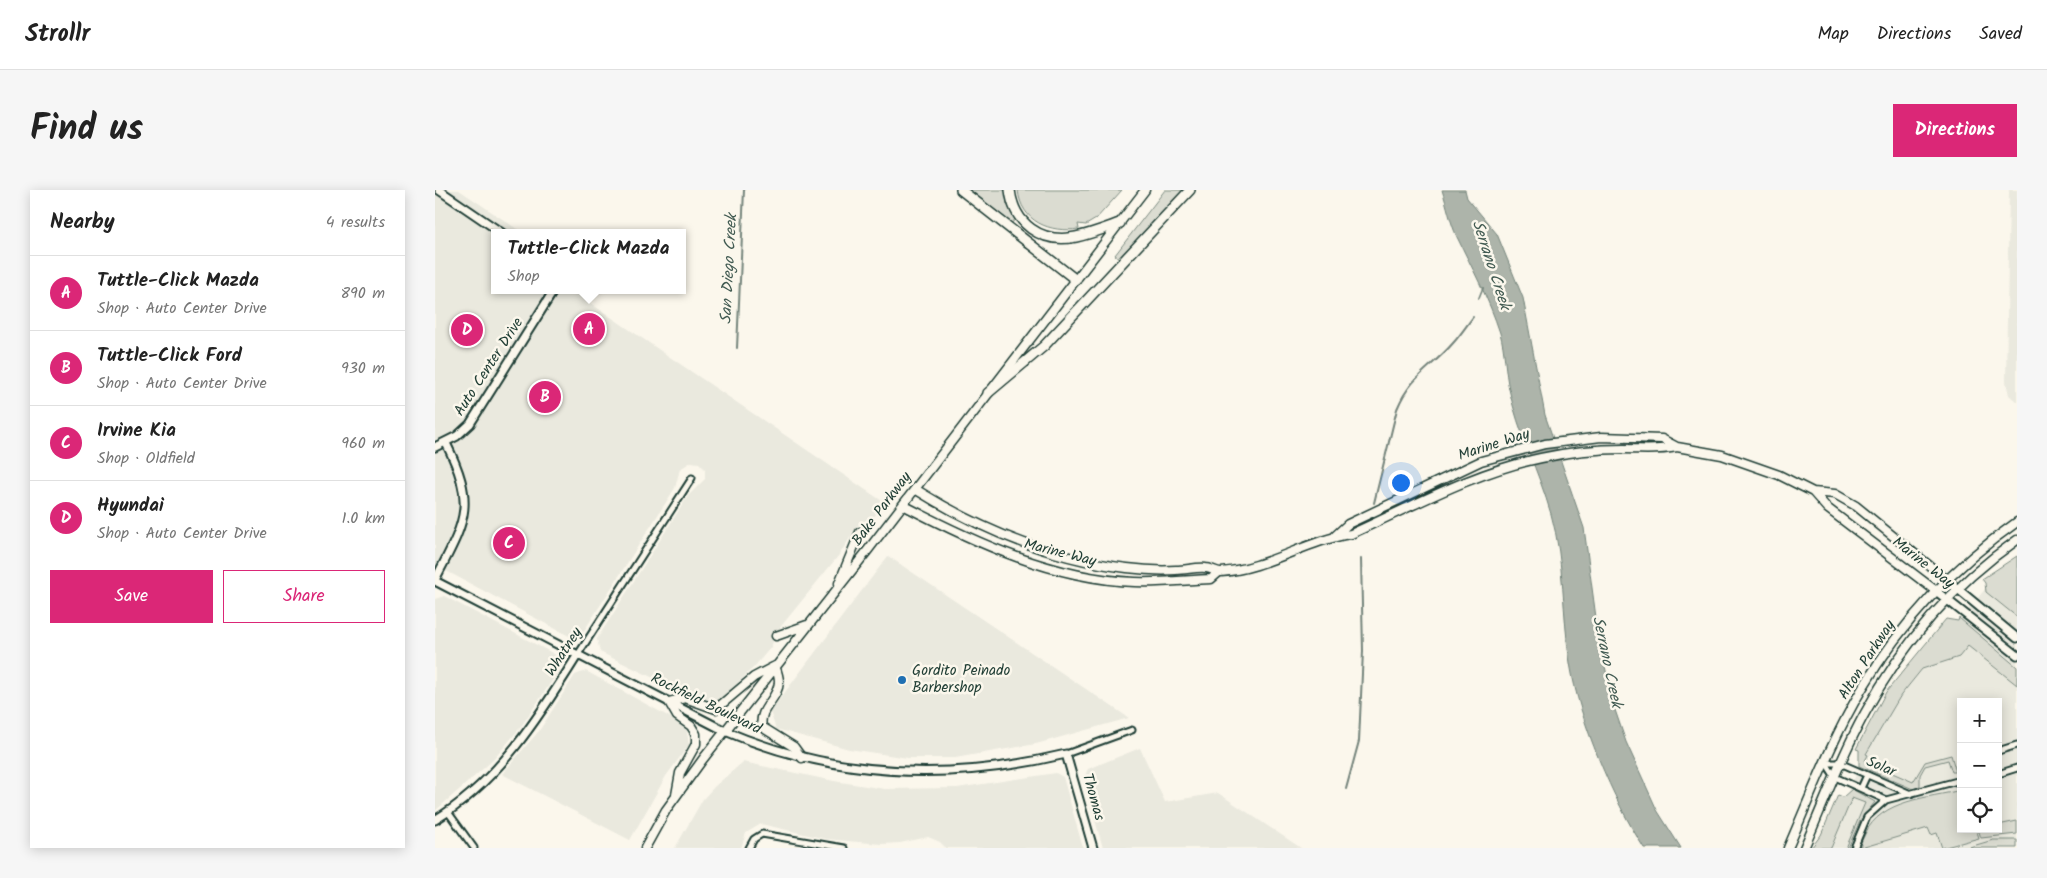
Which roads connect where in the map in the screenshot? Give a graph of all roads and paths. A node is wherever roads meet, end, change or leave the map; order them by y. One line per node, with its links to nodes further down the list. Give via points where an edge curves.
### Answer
1 (439, 190): 7 (street)
2 (961, 190): 8 (highway)
3 (1009, 190): 6 (highway, via 1017,216 1031,228 1049,236 1074,238)
4 (1145, 190): 6 (main road, Bake Parkway)
5 (1190, 190): 10 (highway, via 1044,346)
6 (1120, 223): 8 (main road, Bake Parkway)
7 (496, 229)
8 (1076, 280): 10 (main road, Bake Parkway)
9 (552, 294): 11 (street, Auto Center Drive, via 475,417)
10 (989, 393): 15 (main road, Bake Parkway)
11 (446, 443): 12 (street, Auto Center Drive); 23 (street, via 462,482 466,506 460,531)
12 (435, 447)
13 (1677, 447): 16 (main road, Marine Way, via 1751,465); 20 (main road, Marine Way, via 1654,451 1624,449 1565,454 1521,462 1467,480 1351,534); 20 (main road, Marine Way, via 1661,439 1601,438 1517,450 1462,470 1348,524)
14 (692, 478): 32 (street, Whatney)
15 (915, 489): 17 (main road, Bake Parkway); 22 (main road, Marine Way, via 951,511 1017,540 1093,563 1143,569 1207,568)
16 (1813, 492): 24 (main road, Marine Way, via 1835,494 1855,506); 27 (main road, Marine Way, via 1827,508)
17 (903, 505): 22 (main road, Marine Way, via 987,546 1086,575 1154,582 1211,579); 26 (main road, Bake Parkway)
18 (2017, 522): 24 (main road, Alton Parkway)
19 (860, 532): 26 (main road)
20 (1334, 537): 22 (main road, Marine Way, via 1267,562)
21 (2017, 540): 25 (main road, Alton Parkway)
22 (1219, 572)
23 (435, 580): 32 (street, Rockfield Boulevard)
24 (1947, 580): 25 (street, Marine Way); 27 (main road, Alton Parkway)
25 (1957, 589): 28 (main road, Alton Parkway); 31 (street, Marine Way)
26 (836, 591): 29 (main road, Bake Parkway)
27 (1936, 591): 28 (street, Marine Way); 42 (main road, Alton Parkway, via 1873,670)
28 (1947, 600): 33 (street, Marine Way); 43 (main road, Alton Parkway, via 1891,669 1864,714)
29 (807, 626): 30 (main road); 34 (main road, Bake Parkway)
30 (776, 636)
31 (2017, 638)
32 (577, 656): 35 (street, Rockfield Boulevard); 53 (street, Whatney, via 550,700 500,766)
33 (2017, 656)
34 (775, 666): 35 (main road, via 754,677 716,709 685,698); 37 (main road, Bake Parkway); 41 (main road, via 779,682 776,694 762,712 762,727 793,747)
35 (669, 702): 37 (street, Rockfield Boulevard); 51 (main road, via 677,716 696,734 696,744 680,773)
36 (1132, 730): 40 (street, Rockfield Boulevard)
37 (725, 731): 41 (street, Rockfield Boulevard, via 763,747); 51 (main road, Bake Parkway)
38 (2017, 745): 39 (street)
39 (2002, 751)
40 (1066, 754): 41 (street, Rockfield Boulevard, via 1012,766 940,772 884,770); 59 (street, Thomas)
41 (802, 758)
42 (1826, 763): 43 (street); 47 (street); 60 (main road, Alton Parkway)
43 (1841, 763): 46 (street, Solar); 47 (main road, Alton Parkway)
44 (2017, 768): 45 (street)
45 (2002, 773)
46 (1867, 775): 49 (street); 50 (street, Solar)
47 (1835, 777): 49 (street, Solar); 61 (main road, Alton Parkway)
48 (1957, 781): 50 (street)
49 (1861, 788): 52 (street, Solar)
50 (1912, 794): 52 (street)
51 (675, 797): 56 (main road, Bake Parkway)
52 (1886, 800): 62 (street, via 1867,817)
53 (448, 812): 54 (street, Whatney); 55 (street)
54 (435, 820)
55 (474, 848)
56 (645, 848)
57 (749, 848): 58 (street, via 758,835)
58 (844, 848)
59 (1093, 848)
60 (1788, 848)
61 (1804, 848)
62 (1854, 848)

